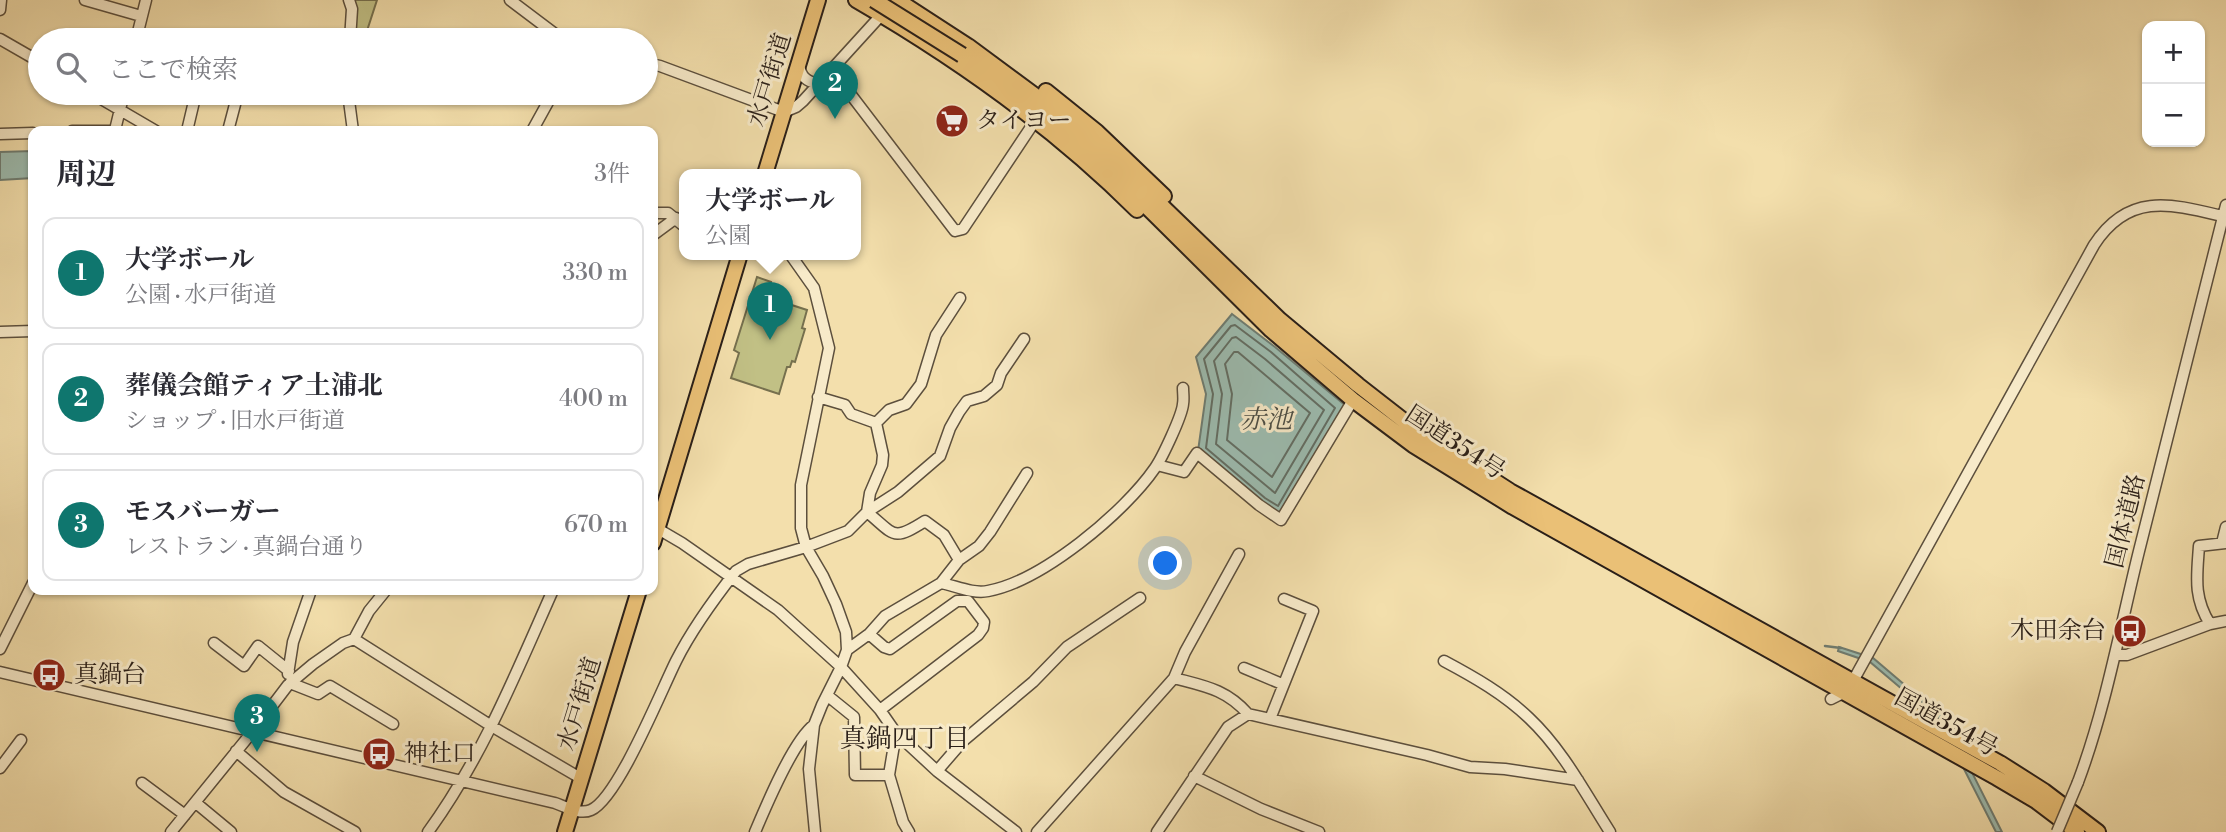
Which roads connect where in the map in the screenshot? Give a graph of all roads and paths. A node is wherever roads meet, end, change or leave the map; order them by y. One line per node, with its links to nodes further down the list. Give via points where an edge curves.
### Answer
1 (1, 0): 11 (street)
2 (85, 0): 13 (street)
3 (146, 0): 13 (street)
4 (349, 0): 15 (street)
5 (510, 0): 16 (street)
6 (818, 0): 20 (highway, 水戸街道)
7 (856, 0): 12 (highway)
8 (874, 0): 18 (highway, 国道354号, bridge)
9 (896, 0): 12 (street); 18 (highway, 国道354号)
10 (915, 0): 51 (highway, via 1023,74 1097,132 1229,261)
11 (0, 10)
12 (881, 15): 22 (street); 32 (highway)
13 (141, 16): 14 (street)
14 (138, 28)
15 (351, 28)
16 (547, 28)
17 (0, 39): 19 (street)
18 (965, 50): 51 (highway, 国道354号, via 1122,183)
19 (28, 55)
20 (799, 65): 23 (street, via 804,77); 31 (highway, 水戸街道)
21 (658, 66): 31 (street)
22 (832, 70): 23 (street); 32 (street, via 955,231 963,229)
23 (818, 84): 31 (street, via 796,107)
24 (111, 105): 30 (street)
25 (121, 105): 30 (street)
26 (193, 105): 35 (street)
27 (235, 105): 36 (street)
28 (350, 105): 37 (street)
29 (546, 105): 38 (street)
30 (120, 110): 33 (street); 34 (street)
31 (784, 112): 41 (highway, 水戸街道)
32 (1035, 121): 51 (highway, via 1133,206 1209,282)
33 (115, 126)
34 (147, 126)
35 (188, 126)
36 (229, 126)
37 (352, 126)
38 (535, 126)
39 (28, 133): 40 (street)
40 (0, 134)
41 (767, 169)
42 (2226, 205): 44 (street, 国体道路)
43 (658, 213): 45 (street, via 668,213)
44 (2225, 217): 85 (street, 国体道路); 92 (street, via 2149,205 2107,225)
45 (679, 221)
46 (679, 222): 47 (street)
47 (658, 233)
48 (735, 260): 62 (highway)
49 (794, 260): 56 (street, via 814,288 828,340)
50 (960, 298): 58 (street, via 936,335 921,384 906,404 888,410)
51 (1275, 325): 57 (highway, 国道354号); 92 (highway, 国道354号, via 1463,462)
52 (28, 331): 53 (street)
53 (0, 332)
54 (1024, 339): 61 (street, via 996,385 984,396 967,401 959,412 940,456)
55 (1183, 388): 59 (street, via 1183,406)
56 (818, 397): 58 (street, via 845,405 851,414); 66 (street, via 800,485 799,512)
57 (1353, 400): 59 (street, via 1281,520 1197,453 1184,472); 96 (highway, 国道354号, via 1413,445 1513,507)
58 (876, 423): 61 (street, via 883,455)
59 (1157, 466): 70 (street, via 1091,534 1039,572 978,593)
60 (1027, 473): 68 (street, via 979,546)
61 (867, 513): 66 (street, via 849,531); 68 (street, via 894,534 905,534 925,521 944,535)
62 (658, 517)
63 (2226, 527): 65 (street)
64 (658, 529): 69 (street)
65 (2224, 543): 79 (street, via 2199,546 2197,593)
66 (806, 547): 69 (street, via 748,564); 84 (street, via 836,604)
67 (1239, 554): 91 (street)
68 (959, 559): 70 (street)
69 (730, 578): 87 (street, via 778,610); 116 (street, via 685,644 606,799 592,810)
70 (941, 583): 80 (street, via 885,616)
71 (28, 593): 83 (street)
72 (309, 595): 89 (street, via 293,642)
73 (382, 595): 81 (street)
74 (551, 595): 102 (street)
75 (637, 595): 111 (highway, 水戸街道)
76 (1140, 598): 108 (street, via 1067,647 963,741)
77 (1284, 600): 94 (street, via 1313,611)
78 (2226, 621): 79 (street)
79 (2210, 624): 85 (street)
80 (869, 634): 84 (street); 97 (street, via 890,649 957,601 968,601 984,622 978,635)
81 (354, 639): 93 (street); 102 (street)
82 (214, 642): 89 (street, via 244,666 258,646)
83 (0, 649)
84 (847, 650): 87 (street)
85 (2116, 655): 131 (street, 国体道路, bridge, via 2094,737)
86 (1444, 661): 112 (street, via 1528,717)
87 (841, 667): 95 (street); 97 (street)
88 (1244, 668): 94 (street)
89 (289, 671): 93 (street)
90 (0, 672): 103 (street)
91 (1174, 678): 98 (street, via 1216,689); 127 (street)
92 (1853, 681): 96 (street); 133 (highway, 国道354号, via 2000,763)
93 (289, 684): 100 (street, via 318,694 330,686); 103 (street)
94 (1282, 684): 99 (street)
95 (828, 696): 101 (street); 109 (street, via 854,717 855,775)
96 (1837, 696): 132 (highway, 国道354号, via 1997,778)
97 (880, 710): 104 (street)
98 (1248, 714): 99 (street); 110 (street, via 1228,727)
99 (1270, 719): 112 (street, via 1470,768)
100 (393, 724)
101 (814, 725): 123 (street, via 797,746); 124 (street, via 809,769)
102 (493, 727): 111 (street); 113 (street)
103 (253, 731): 106 (street); 113 (street)
104 (897, 733): 108 (street); 109 (street)
105 (21, 740): 107 (street)
106 (236, 751): 115 (street); 120 (street, via 284,792)
107 (0, 768)
108 (937, 771): 126 (street)
109 (889, 775): 125 (street)
110 (1194, 776): 128 (street); 129 (street)
111 (582, 779): 116 (highway, 水戸街道)
112 (1577, 780): 130 (street)
113 (462, 781): 116 (street); 121 (street)
114 (142, 783): 117 (street)
115 (196, 803): 117 (street); 119 (street)
116 (572, 809): 122 (highway, 水戸街道)
117 (185, 815): 118 (street)
118 (171, 832)
119 (231, 832)
120 (355, 832)
121 (428, 832)
122 (565, 832)
123 (755, 832)
124 (815, 832)
125 (909, 832)
126 (1016, 832)
127 (1037, 832)
128 (1157, 832)
129 (1319, 832)
130 (1610, 832)
131 (2057, 832)
132 (2077, 832)
133 (2098, 832)

